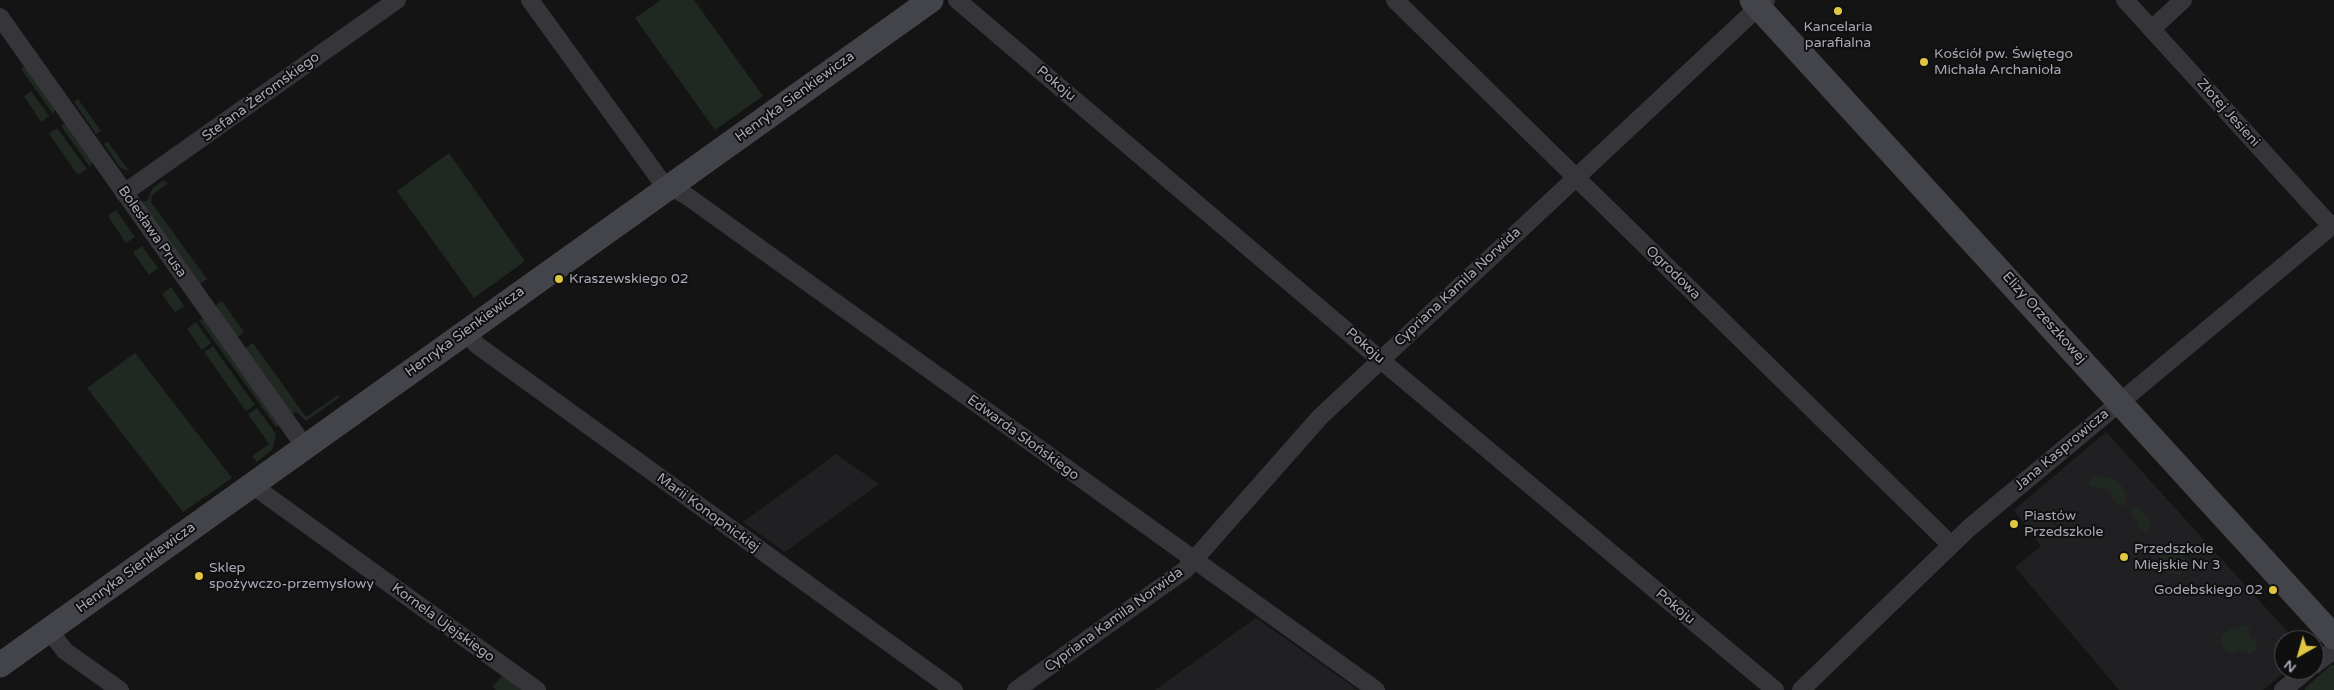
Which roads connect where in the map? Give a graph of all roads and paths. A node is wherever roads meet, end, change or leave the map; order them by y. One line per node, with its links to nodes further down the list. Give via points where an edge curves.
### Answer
1 (396, 0): 13 (street, Stefana Żeromskiego)
2 (530, 0): 12 (street, Edwarda Słońskiego, via 654,172)
3 (931, 0): 12 (street, Henryka Sienkiewicza)
4 (957, 0): 16 (street, Pokoju)
5 (1395, 0): 11 (street, Ogrodowa)
6 (2125, 0): 10 (street, Złotej Jesieni)
7 (2182, 0): 10 (street)
8 (1759, 2): 11 (street, Cypriana Kamila Norwida); 17 (street, Elizy Orzeszkowej)
9 (0, 17): 13 (street, Bolesława Prusa)
10 (2152, 29): 14 (street, Złotej Jesieni)
11 (1575, 177): 16 (street, Cypriana Kamila Norwida); 20 (street, Ogrodowa)
12 (670, 186): 15 (street, Henryka Sienkiewicza); 21 (street, Edwarda Słońskiego)
13 (124, 193): 18 (street, Bolesława Prusa)
14 (2332, 225): 17 (street, Jana Kasprowicza)
15 (465, 332): 18 (street, Henryka Sienkiewicza); 28 (street, Marii Konopnickiej, via 476,345)
16 (1381, 359): 21 (street, Cypriana Kamila Norwida, via 1306,432); 31 (street, Pokoju)
17 (2120, 402): 20 (street, Jana Kasprowicza); 23 (street, Elizy Orzeszkowej)
18 (305, 447): 19 (street, Henryka Sienkiewicza)
19 (252, 485): 22 (street, Henryka Sienkiewicza); 27 (street, Kornela Ujejskiego)
20 (1951, 545): 32 (street, Jana Kasprowicza)
21 (1195, 560): 29 (street, Cypriana Kamila Norwida, via 1171,581); 30 (street, Edwarda Słońskiego)
22 (49, 630): 24 (street, Henryka Sienkiewicza); 26 (street, via 65,651)
23 (2334, 637)
24 (0, 665)
25 (2295, 680): 33 (street)
26 (120, 690)
27 (537, 690)
28 (954, 690)
29 (1016, 690)
30 (1376, 690)
31 (1775, 690)
32 (1801, 690)
33 (2283, 690)

